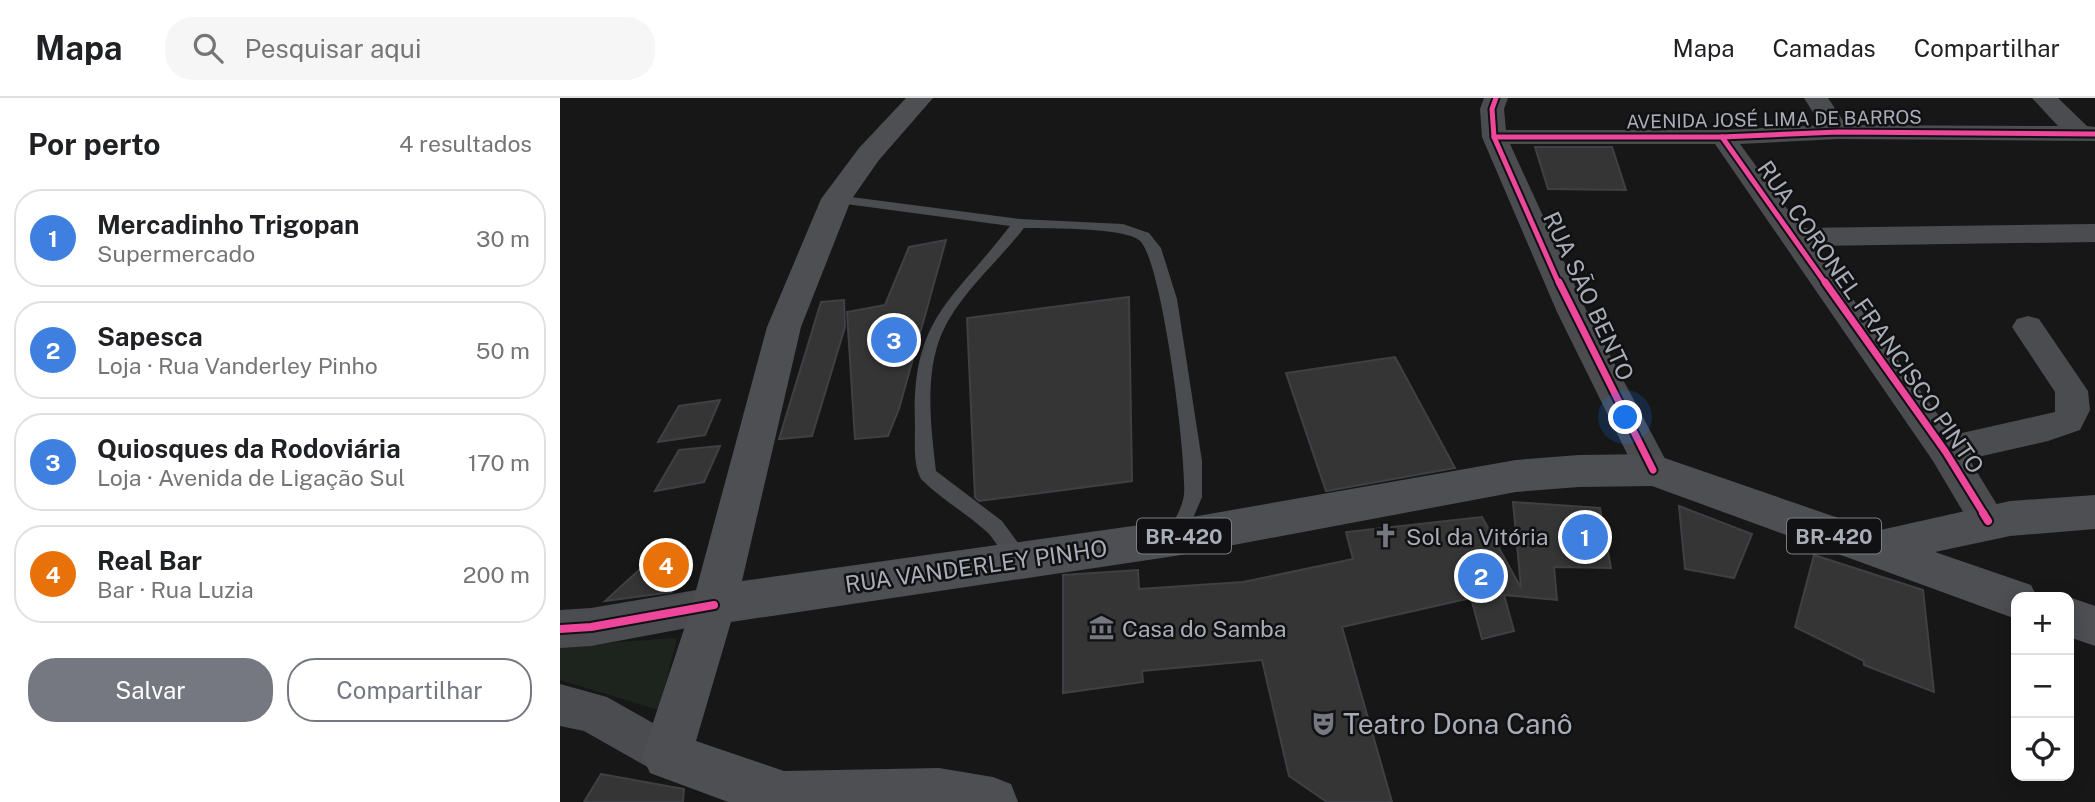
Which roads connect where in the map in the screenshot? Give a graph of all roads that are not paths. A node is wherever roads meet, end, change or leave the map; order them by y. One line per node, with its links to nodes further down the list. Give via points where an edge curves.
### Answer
1 (920, 98): 9 (main road)
2 (1496, 98): 8 (street)
3 (1816, 98): 5 (street)
4 (2044, 98): 6 (street)
5 (1838, 132): 6 (street, AVENIDA JOSÉ LIMA DE BARROS); 7 (street, AVENIDA JOSÉ LIMA DE BARROS)
6 (2087, 134)
7 (1722, 136): 8 (street, AVENIDA JOSÉ LIMA DE BARROS); 12 (street, RUA CORONEL FRANCISCO PINTO)
8 (1494, 137): 15 (street, RUA SÃO BENTO, via 1572,312)
9 (836, 200): 10 (lane); 22 (main road, via 784,327)
10 (1020, 223): 18 (lane, via 1123,228 1144,236 1154,248 1169,299 1193,461 1193,497); 20 (lane, via 934,334 925,371 927,474 995,527)
11 (2095, 233): 12 (street)
12 (1792, 237): 14 (street, RUA CORONEL FRANCISCO PINTO)
13 (2028, 327): 14 (street, via 2071,391 2073,410 2068,421)
14 (1945, 451): 17 (street, RUA CORONEL FRANCISCO PINTO)
15 (1653, 470): 18 (main road, RUA VANDERLEY PINHO / BR-420, via 1516,476); 19 (main road, BR-420)
16 (2095, 512): 17 (main road)
17 (1988, 521): 19 (main road)
18 (1175, 538): 20 (main road, RUA VANDERLEY PINHO / BR-420)
19 (1872, 550): 21 (main road, BR-420)
20 (1020, 559): 22 (main road, RUA VANDERLEY PINHO / BR-420)
21 (2011, 597)
22 (714, 606): 25 (street); 27 (main road)
23 (2074, 619): 24 (main road)
24 (2095, 626)
25 (560, 629)
26 (560, 705): 27 (street, via 592,712)
27 (667, 756): 28 (main road, via 784,796 939,793)
28 (993, 802)

